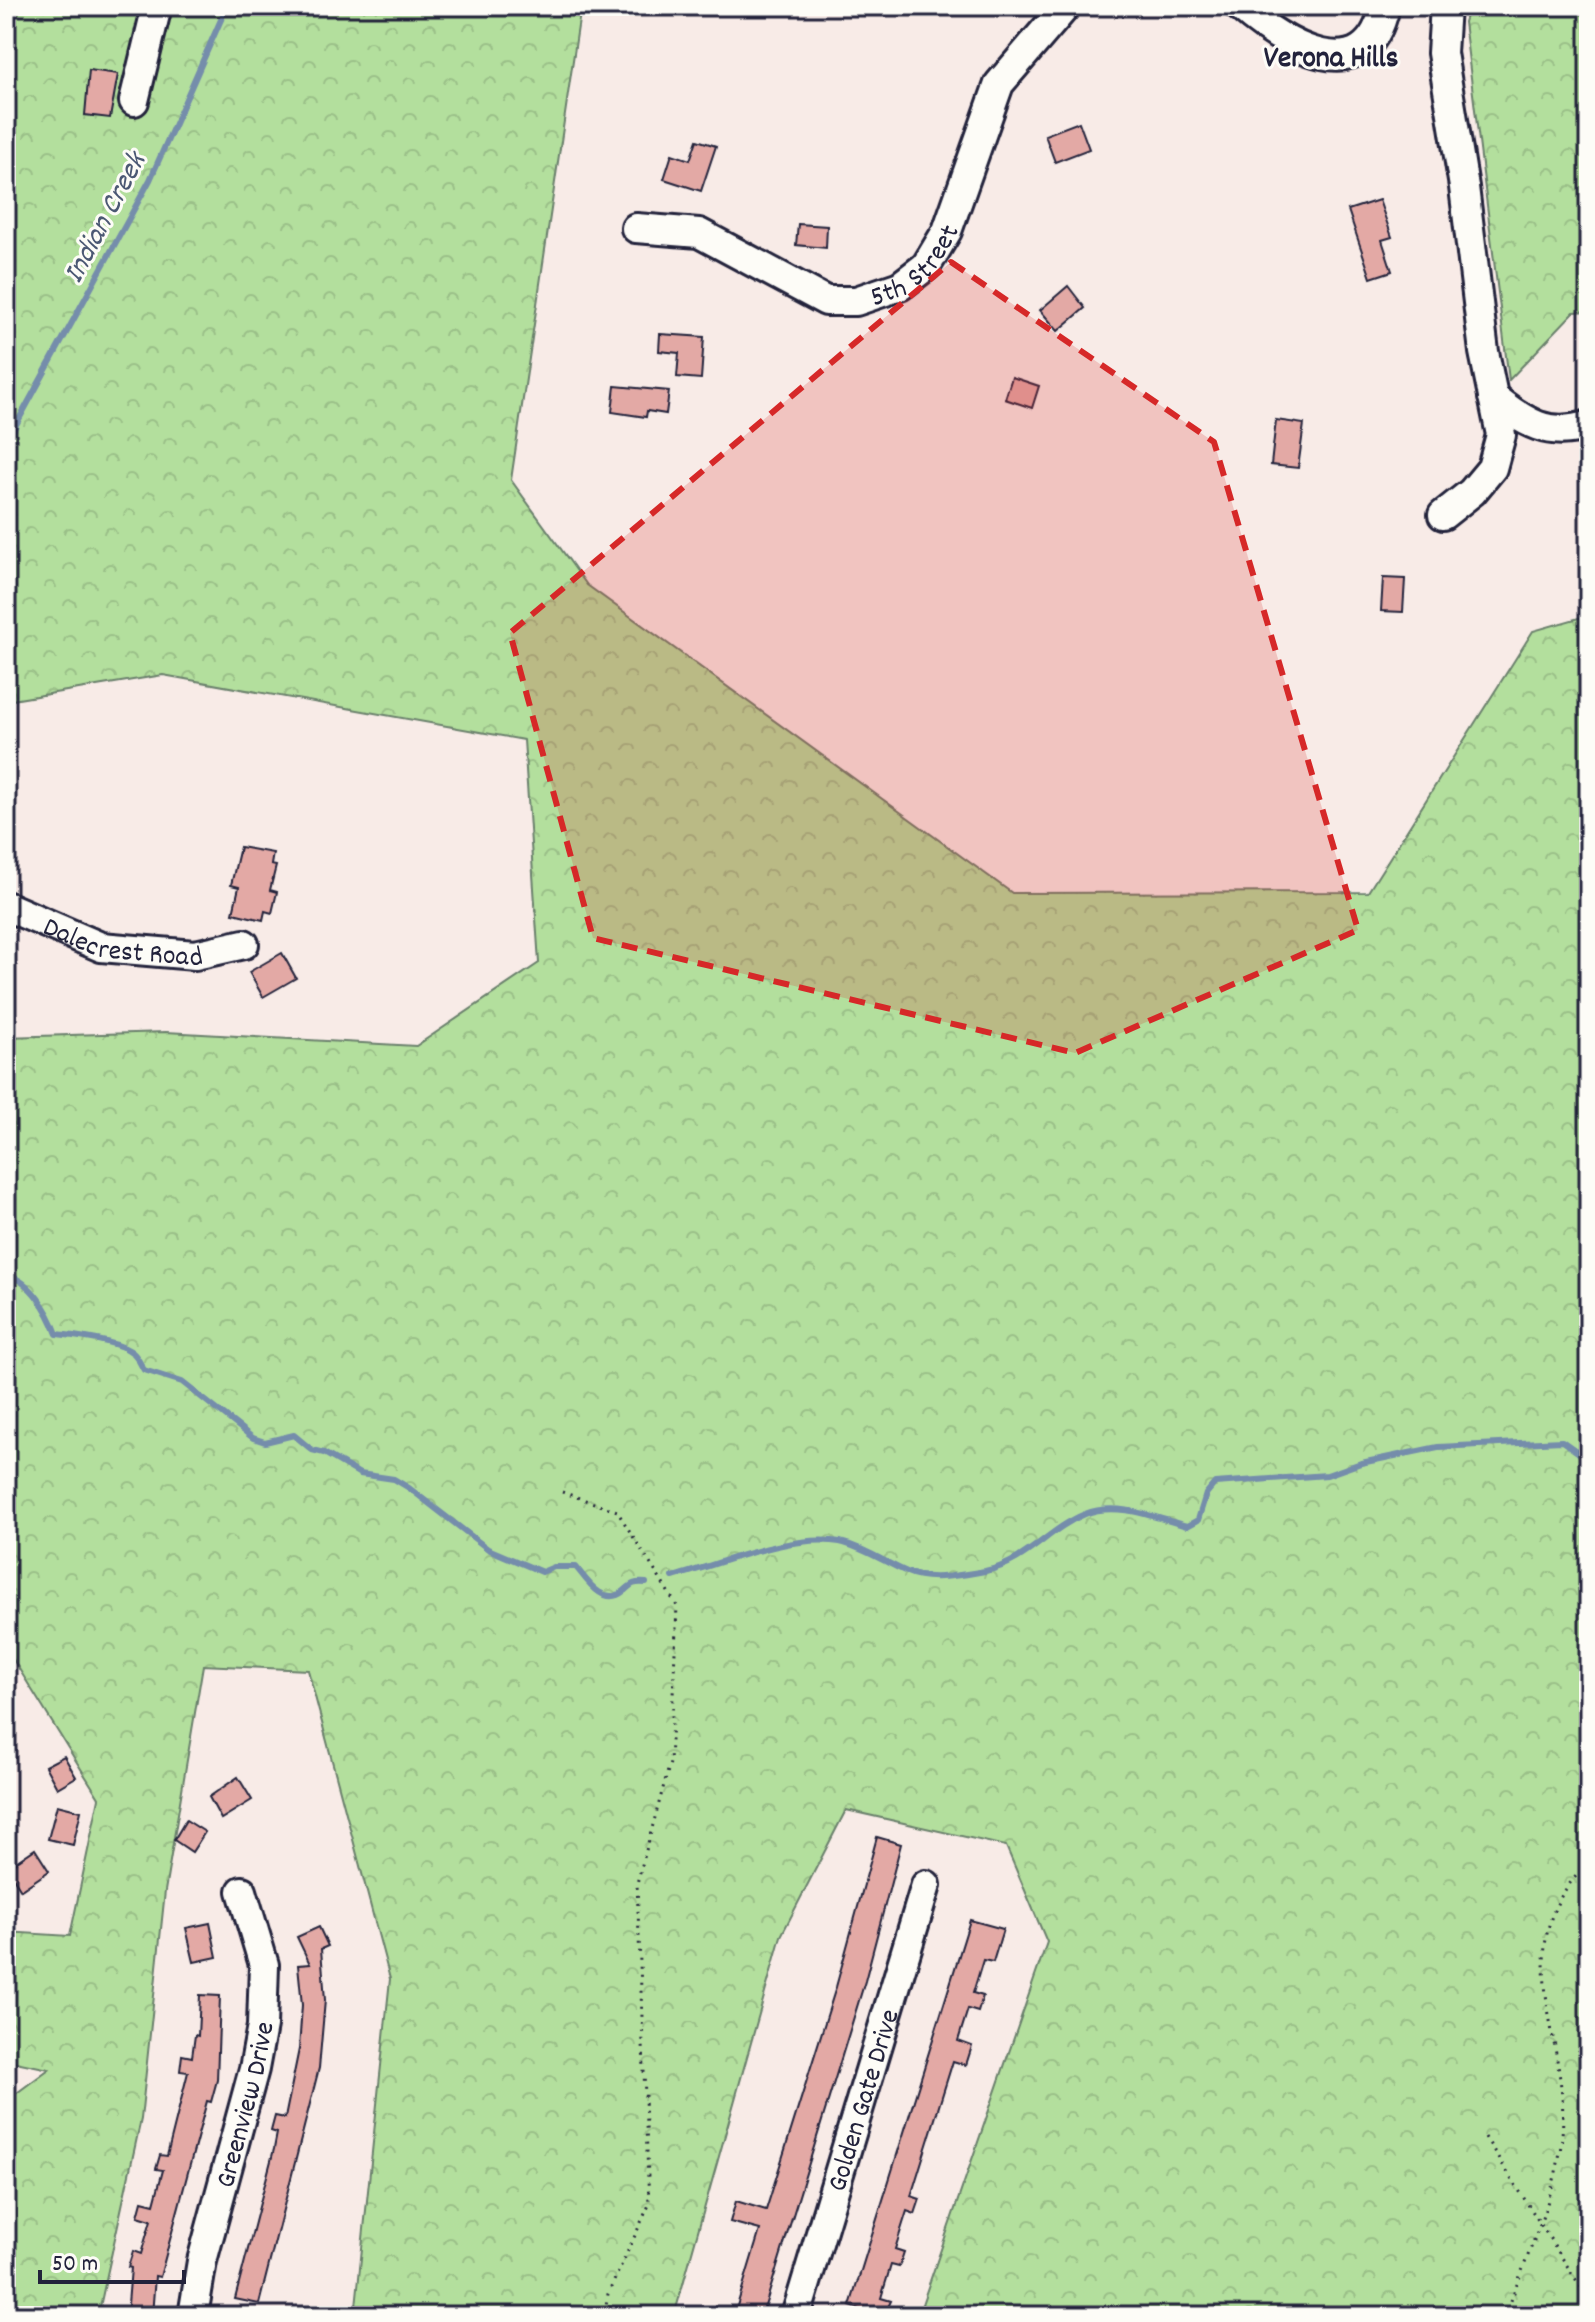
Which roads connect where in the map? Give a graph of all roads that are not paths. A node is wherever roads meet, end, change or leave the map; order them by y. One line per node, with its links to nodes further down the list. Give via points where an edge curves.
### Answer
1 (157, 6): 6 (street)
2 (1066, 6): 7 (street, 5th Street, via 999,84 947,231 926,266 900,286 856,301 826,301 699,233)
3 (1239, 6): 4 (street, via 1292,46 1331,56 1363,50 1375,39)
4 (1385, 6)
5 (1445, 6): 8 (street, via 1442,53)
6 (134, 101)
7 (636, 228)
8 (1493, 397): 9 (street, via 1539,430 1570,431); 10 (street, via 1501,435 1492,468)
9 (1589, 425)
10 (1443, 515)
11 (6, 906): 12 (street, Dalecrest Road, via 101,947 195,955)
12 (244, 944)
13 (926, 1885): 16 (street, Golden Gate Drive)
14 (242, 1891): 15 (street, Greenview Drive, via 264,1965 262,2026)
15 (193, 2316)
16 (796, 2316)

